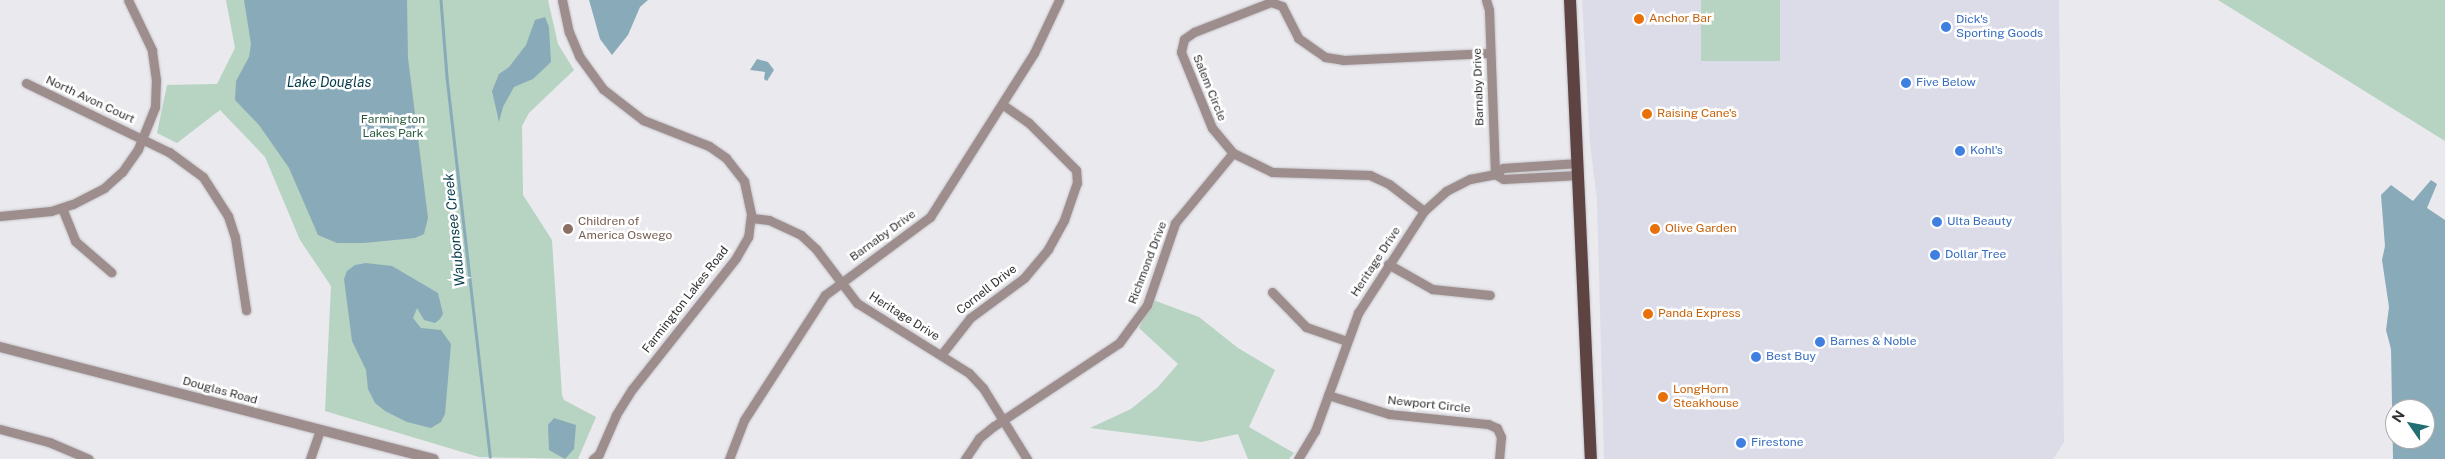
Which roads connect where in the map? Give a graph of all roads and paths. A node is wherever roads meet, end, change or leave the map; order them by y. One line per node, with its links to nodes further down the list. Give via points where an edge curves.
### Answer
1 (128, 0): 9 (street, via 152,50 156,80 155,107)
2 (562, 0): 16 (street, Farmington Lakes Road, via 569,32 579,56 603,89 642,120 709,146 726,158 744,181)
3 (1059, 0): 8 (street, Barnaby Drive, via 1039,44)
4 (1486, 0): 6 (street, Barnaby Drive)
5 (1570, 0): 11 (main road)
6 (1490, 53): 10 (street, Salem Circle, via 1343,60 1325,57 1298,38 1282,6 1271,2 1196,31 1184,39 1181,52 1212,130); 12 (street, Barnaby Drive)
7 (26, 83): 9 (street, North Avon Court)
8 (1002, 104): 19 (street, Barnaby Drive, via 930,217); 25 (street, Cornell Drive, via 1029,123 1076,170 1077,183 1064,220 1048,250 1024,278 970,318)
9 (143, 139): 13 (street, via 122,172 110,183); 22 (street, North Avon Court, via 187,163 216,193 236,236)
10 (1233, 153): 14 (street, Salem Circle, via 1272,172 1370,175 1390,184); 27 (street, Richmond Drive, via 1176,224 1147,305 1135,326 1103,357)
11 (1578, 169): 12 (street, Heritage Drive, via 1503,179); 39 (main road)
12 (1495, 174): 14 (street, Heritage Drive, via 1470,180 1446,191)
13 (62, 208): 15 (street); 18 (street, via 75,241)
14 (1424, 211): 17 (street, Heritage Drive)
15 (0, 216)
16 (752, 218): 19 (street, Heritage Drive, via 769,220 801,235 816,249); 30 (street, Farmington Lakes Road, via 748,238 736,258 632,389 616,415)
17 (1388, 264): 21 (street, via 1432,289); 23 (street, Heritage Drive, via 1362,304)
18 (111, 272)
19 (839, 283): 25 (street, Heritage Drive, via 857,303); 34 (street, Barnaby Drive, via 816,307 752,408 736,436)
20 (1272, 292): 23 (street, via 1306,327)
21 (1490, 295)
22 (246, 310)
23 (1347, 341): 26 (street, Heritage Drive)
24 (0, 347): 29 (street, Douglas Road)
25 (940, 355): 27 (street, Heritage Drive, via 968,373 983,388)
26 (1328, 395): 37 (street, Heritage Drive, via 1314,431); 38 (street, Newport Circle, via 1389,414 1488,424 1498,428 1501,437)
27 (1003, 420): 35 (street, Richmond Drive, via 979,438); 36 (street, Heritage Drive)
28 (0, 430): 31 (street, via 49,442)
29 (320, 430): 32 (street); 33 (street, Douglas Road)
30 (598, 457)
31 (89, 459)
32 (310, 459)
33 (434, 459)
34 (729, 459)
35 (965, 459)
36 (1027, 459)
37 (1298, 459)
38 (1499, 459)
39 (1591, 459)

